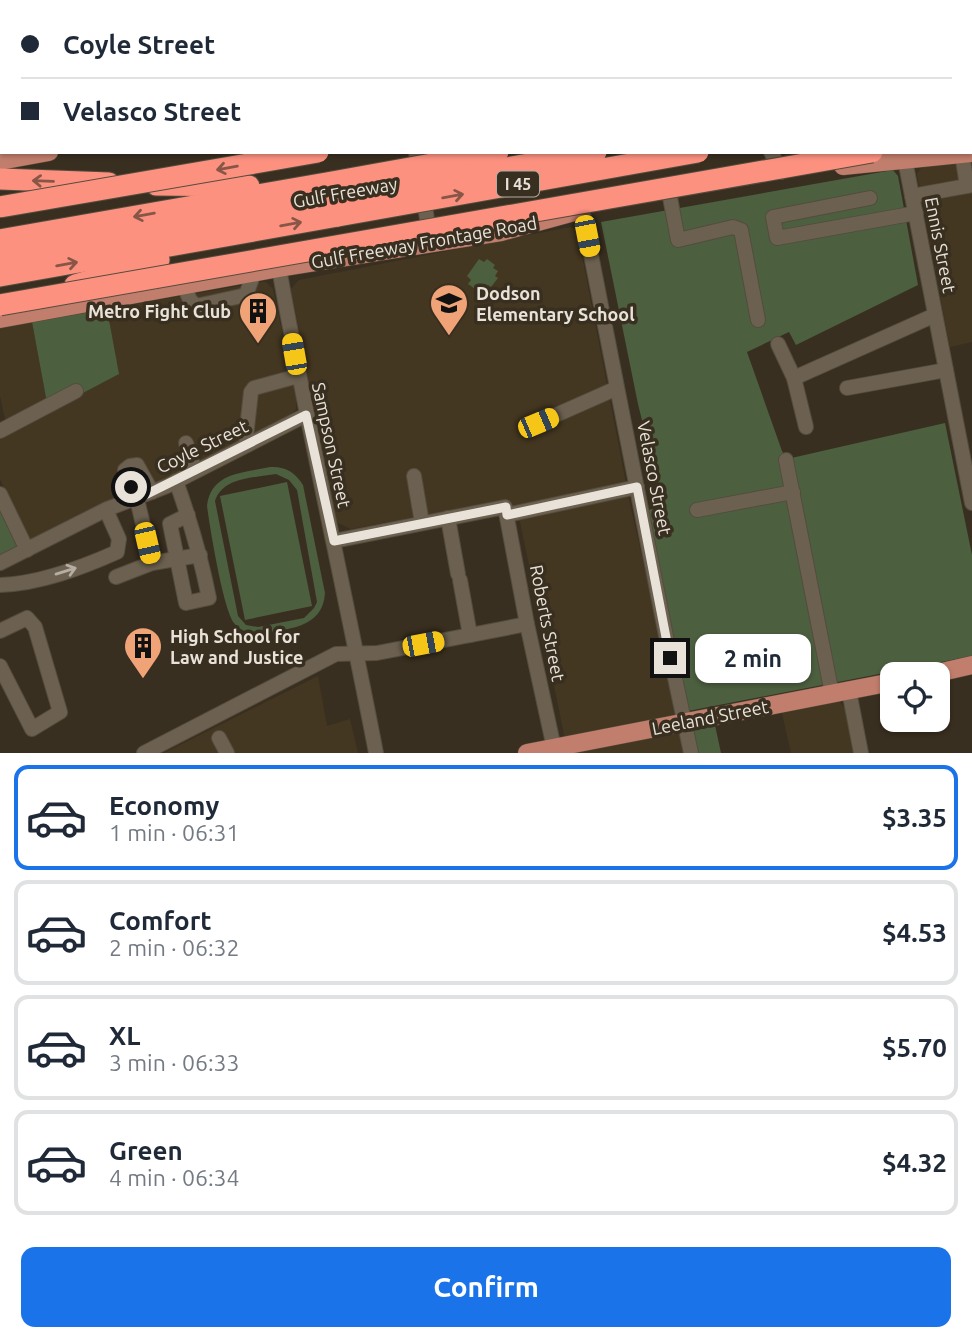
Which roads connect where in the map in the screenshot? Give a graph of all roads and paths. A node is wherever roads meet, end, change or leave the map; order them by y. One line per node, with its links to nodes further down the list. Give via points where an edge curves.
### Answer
1 (38, 154): 12 (main road)
2 (306, 154): 21 (highway, one-way to 21, bridge)
3 (416, 154): 26 (street)
4 (491, 154): 20 (highway, Gulf Freeway / I 45, bridge)
5 (585, 154): 20 (highway, Gulf Freeway / I 45, bridge)
6 (683, 154): 20 (highway, Gulf Freeway / I 45, one-way to 6, bridge)
7 (772, 154): 13 (street)
8 (861, 154): 34 (highway, bridge)
9 (929, 154): 11 (main road, Gulf Freeway Frontage Road)
10 (969, 154): 15 (street)
11 (905, 160): 13 (main road, Gulf Freeway Frontage Road); 18 (street, Ennis Street)
12 (0, 161)
13 (781, 172): 17 (main road, Gulf Freeway Frontage Road)
14 (0, 179): 16 (highway, one-way to 14)
15 (970, 185): 18 (street)
16 (307, 186): 20 (highway, Gulf Freeway / I 45); 25 (highway, Gulf Freeway / I 45, one-way to 25)
17 (669, 192): 22 (main road, Gulf Freeway Frontage Road); 37 (street, via 678,240 733,227 741,230)
18 (912, 196): 23 (street, Ennis Street)
19 (870, 198): 23 (street, via 773,217 777,238)
20 (335, 199): 24 (highway, Gulf Freeway / I 45, one-way to 20); 27 (highway, Gulf Freeway / I 45)
21 (0, 207)
22 (582, 209): 26 (main road, Gulf Freeway Frontage Road, via 501,232); 42 (street, Velasco Street)
23 (916, 213): 35 (street, Ennis Street)
24 (261, 230): 30 (highway, Gulf Freeway / I 45, one-way to 24); 34 (highway)
25 (0, 240)
26 (430, 242): 28 (main road, Gulf Freeway Frontage Road)
27 (0, 258)
28 (279, 268): 29 (main road, Gulf Freeway Frontage Road); 40 (street, Sampson Street)
29 (254, 273): 31 (main road, Gulf Freeway Frontage Road); 33 (street, via 246,295)
30 (0, 276)
31 (231, 277): 32 (main road, Gulf Freeway Frontage Road); 33 (street)
32 (184, 286): 33 (street, via 196,306); 36 (main road, Gulf Freeway Frontage Road)
33 (234, 298)
34 (0, 307)
35 (935, 315): 39 (street, Ennis Street); 41 (street)
36 (0, 319)
37 (758, 320)
38 (778, 344): 41 (street)
39 (946, 370): 43 (street); 60 (street, Ennis Street)
40 (298, 376): 45 (street, Sampson Street); 50 (street, via 251,391)
41 (794, 378): 47 (street)
42 (617, 388): 46 (street); 55 (street, Velasco Street)
43 (847, 388)
44 (76, 391): 48 (street)
45 (306, 415): 50 (street, Coyle Street); 67 (street, Sampson Street)
46 (538, 423)
47 (806, 427)
48 (0, 431)
49 (186, 443): 52 (street)
50 (247, 445): 52 (street, Coyle Street)
51 (786, 460): 57 (street)
52 (195, 471): 54 (street, Coyle Street)
53 (414, 475): 66 (street)
54 (176, 481): 56 (street, Coyle Street); 64 (street)
55 (637, 487): 63 (street); 85 (street, Velasco Street)
56 (152, 492): 59 (street, Coyle Street); 59 (street, via 137,465 130,466 125,470)
57 (793, 492): 62 (street); 83 (street)
58 (0, 494): 68 (street)
59 (137, 499): 61 (street, Coyle Street); 72 (street)
60 (972, 503)
61 (106, 510): 68 (street, Coyle Street); 74 (street, one-way to 61, via 22,584 117,552 119,539)
62 (697, 510)
63 (506, 511): 65 (street); 75 (street, Roberts Street)
64 (188, 515): 69 (street); 70 (street, via 170,524)
65 (449, 518): 66 (street); 77 (street)
66 (422, 523): 67 (street)
67 (334, 541): 78 (street, Sampson Street)
68 (27, 550): 71 (street, Coyle Street)
69 (200, 555): 70 (street); 70 (street, via 209,598 186,603)
70 (177, 559): 72 (street)
71 (0, 563)
72 (152, 563): 73 (street)
73 (116, 577)
74 (0, 585)
75 (527, 624): 77 (street); 87 (street, Roberts Street)
76 (0, 631): 84 (street, via 27,618 35,627 60,712 32,729)
77 (470, 635): 78 (street)
78 (357, 653): 88 (street, via 336,654); 90 (street, Sampson Street)
79 (0, 666): 84 (street)
80 (972, 666): 81 (main road)
81 (950, 671)
82 (880, 685): 83 (main road, Leeland Street)
83 (840, 693): 85 (main road, Leeland Street); 93 (street)
84 (3, 696)
85 (685, 722): 87 (main road, Leeland Street); 92 (street, Velasco Street)
86 (219, 738): 89 (street)
87 (554, 748): 91 (main road, Leeland Street)
88 (144, 753)
89 (227, 753)
90 (376, 753)
91 (527, 753)
92 (691, 753)
93 (861, 753)

